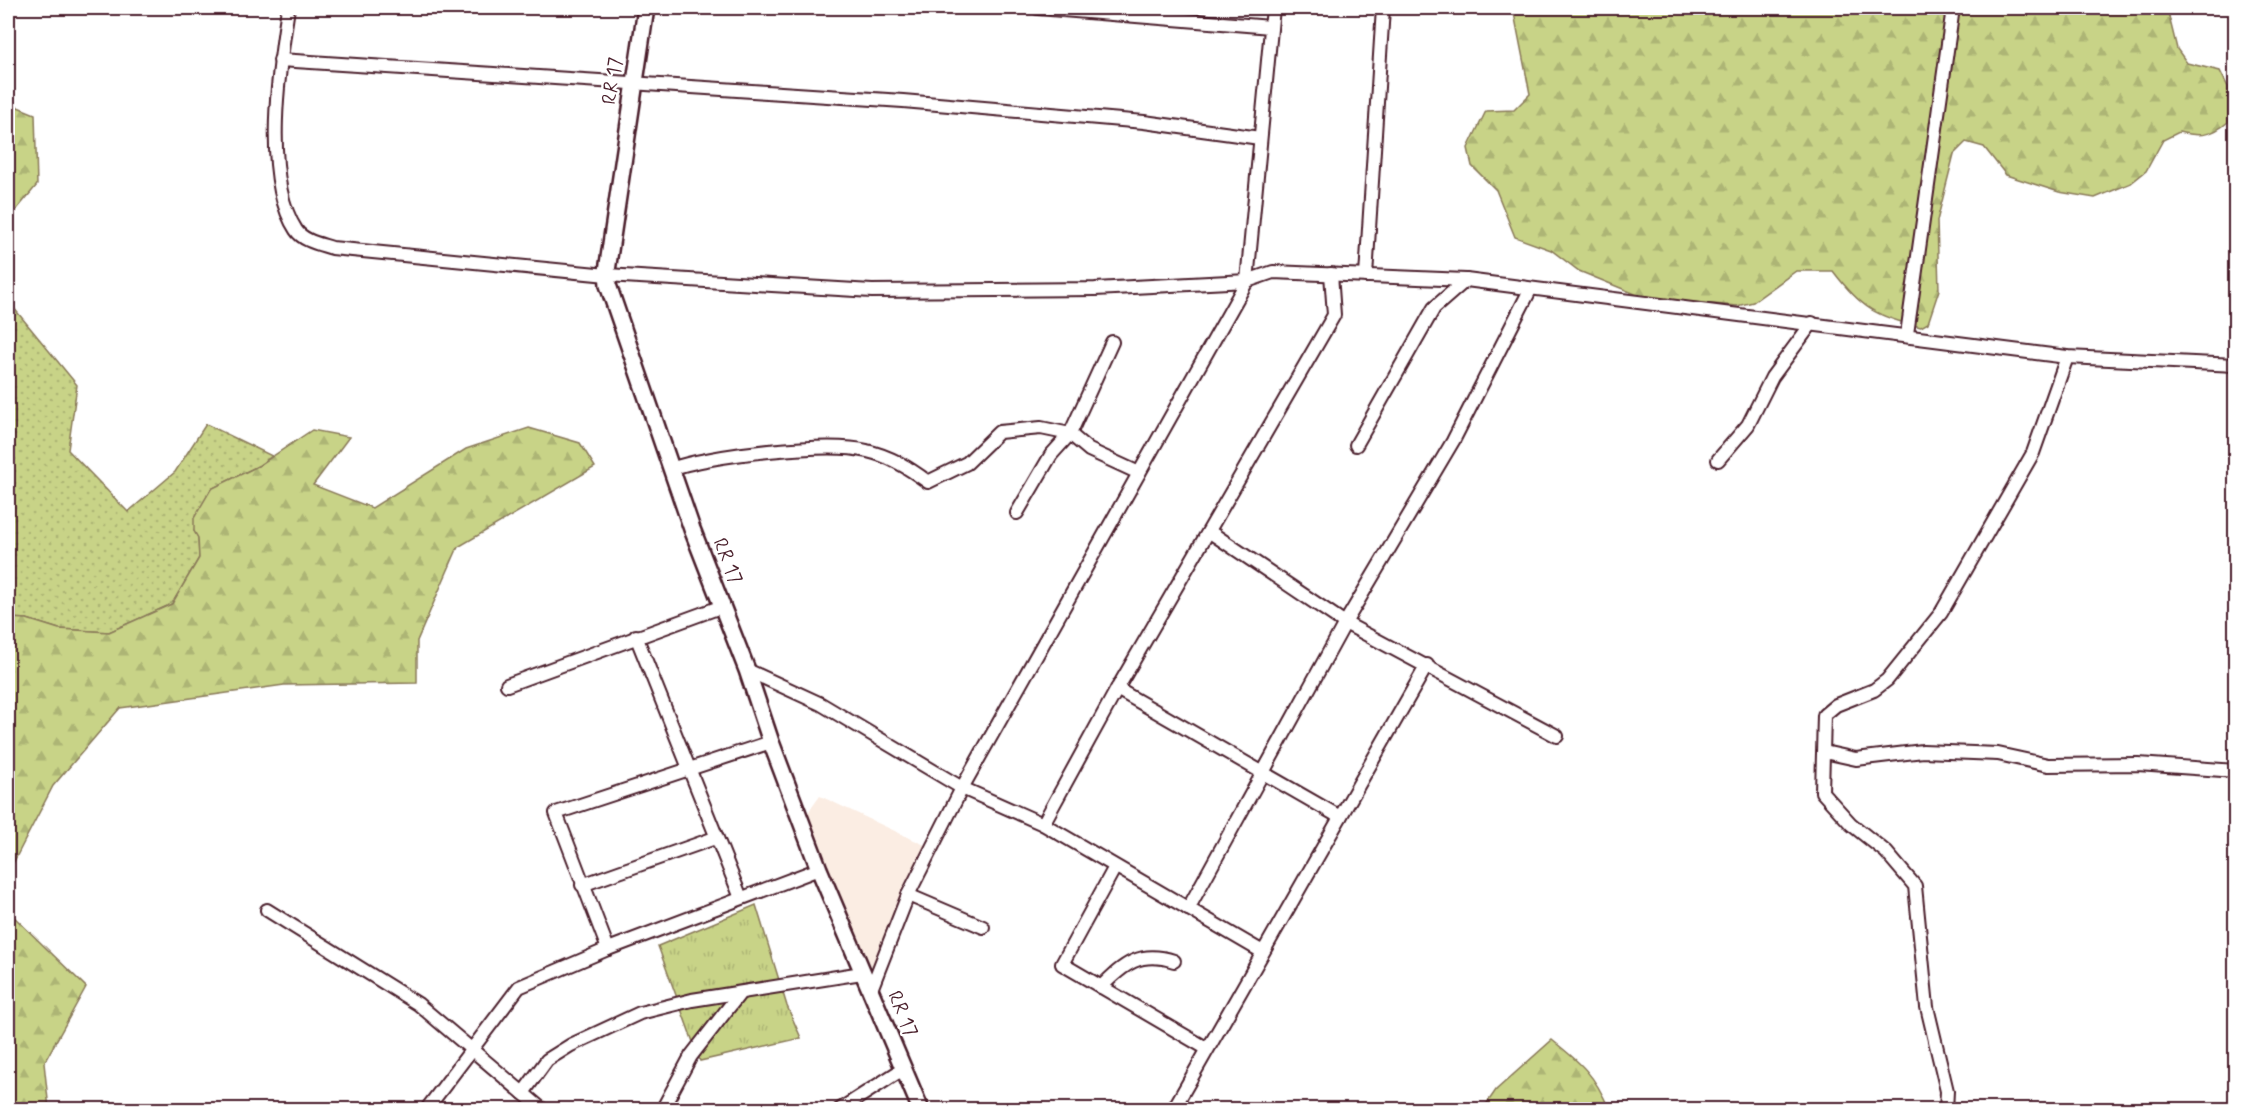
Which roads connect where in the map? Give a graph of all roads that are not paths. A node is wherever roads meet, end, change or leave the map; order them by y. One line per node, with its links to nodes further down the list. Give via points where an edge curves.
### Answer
1 (288, 8): 8 (street)
2 (646, 8): 9 (main road, RR 17 / RR 17)
3 (1038, 8): 7 (street)
4 (1273, 8): 7 (street)
5 (1383, 8): 13 (street)
6 (1953, 8): 18 (street)
7 (1271, 27): 10 (street)
8 (280, 60): 9 (street); 12 (street, via 276,152 282,202 296,231 305,239 332,248)
9 (634, 83): 10 (street, via 1144,122); 12 (main road, RR 17 / RR 17)
10 (1260, 138): 15 (street)
11 (1331, 274): 13 (street); 15 (street, via 1273,272); 28 (street, via 1334,315)
12 (607, 275): 15 (street, via 872,291 1095,289); 25 (main road, RR 17 / RR 17)
13 (1366, 276): 14 (street)
14 (1466, 280): 16 (street); 23 (street, via 1434,308)
15 (1247, 281): 26 (street)
16 (1530, 290): 17 (street); 30 (street, via 1453,441)
17 (1812, 323): 18 (street); 24 (street, via 1772,377 1748,425)
18 (1906, 334): 20 (street)
19 (1112, 342): 22 (street)
20 (2067, 357): 21 (street); 38 (street, via 2033,453 1941,613 1887,680 1824,715)
21 (2235, 365)
22 (1070, 434): 25 (street, via 1041,428 999,432 967,463 928,482 901,462 866,450 833,446 693,461); 26 (street, via 1089,450); 27 (street, via 1051,455)
23 (1356, 445)
24 (1718, 460)
25 (671, 469): 29 (main road, RR 17 / RR 17)
26 (1139, 473): 42 (street)
27 (1017, 513)
28 (1210, 532): 30 (street); 35 (street)
29 (723, 606): 31 (street); 33 (main road, RR 17 / RR 17)
30 (1345, 623): 32 (street); 41 (street)
31 (636, 636): 34 (street); 39 (street)
32 (1427, 665): 36 (street); 43 (street)
33 (747, 670): 37 (main road, RR 17 / RR 17); 42 (street, via 821,704)
34 (507, 685)
35 (1117, 689): 41 (street); 44 (street)
36 (1557, 736)
37 (771, 742): 39 (street); 47 (main road, RR 17 / RR 17)
38 (1824, 752): 40 (street, via 1856,759 1923,751 1998,754 2048,765 2138,764); 71 (street, via 1822,792 1851,824 1886,852 1915,886 1926,1006 1947,1091)
39 (688, 770): 45 (street); 48 (street, via 556,813)
40 (2235, 771)
41 (1263, 772): 43 (street); 51 (street)
42 (962, 788): 44 (street); 49 (street)
43 (1340, 817): 55 (street)
44 (1043, 824): 46 (street)
45 (715, 838): 48 (street); 50 (street)
46 (1115, 867): 51 (street); 58 (street, via 1062,964)
47 (819, 869): 50 (street); 57 (main road, RR 17 / RR 17)
48 (582, 885): 54 (street)
49 (908, 895): 53 (street); 59 (street)
50 (741, 898): 54 (street)
51 (1188, 909): 55 (street)
52 (267, 910): 61 (street, via 418,1004)
53 (983, 927)
54 (608, 949): 61 (street, via 517,989)
55 (1261, 951): 62 (street)
56 (1174, 961): 58 (street, via 1157,956 1135,960 1122,966)
57 (862, 973): 59 (main road, RR 17 / RR 17); 60 (street)
58 (1101, 987): 62 (street)
59 (870, 992): 63 (main road, RR 17 / RR 17)
60 (740, 993): 64 (street, via 692,999 640,1013 547,1060); 67 (street, via 691,1056)
61 (471, 1047): 64 (street); 65 (street)
62 (1206, 1048): 70 (street)
63 (903, 1069): 68 (street); 69 (main road, RR 17 / RR 17)
64 (523, 1093): 66 (street)
65 (426, 1110)
66 (543, 1110)
67 (662, 1110)
68 (839, 1110)
69 (921, 1110)
70 (1173, 1110)
71 (1946, 1110)

